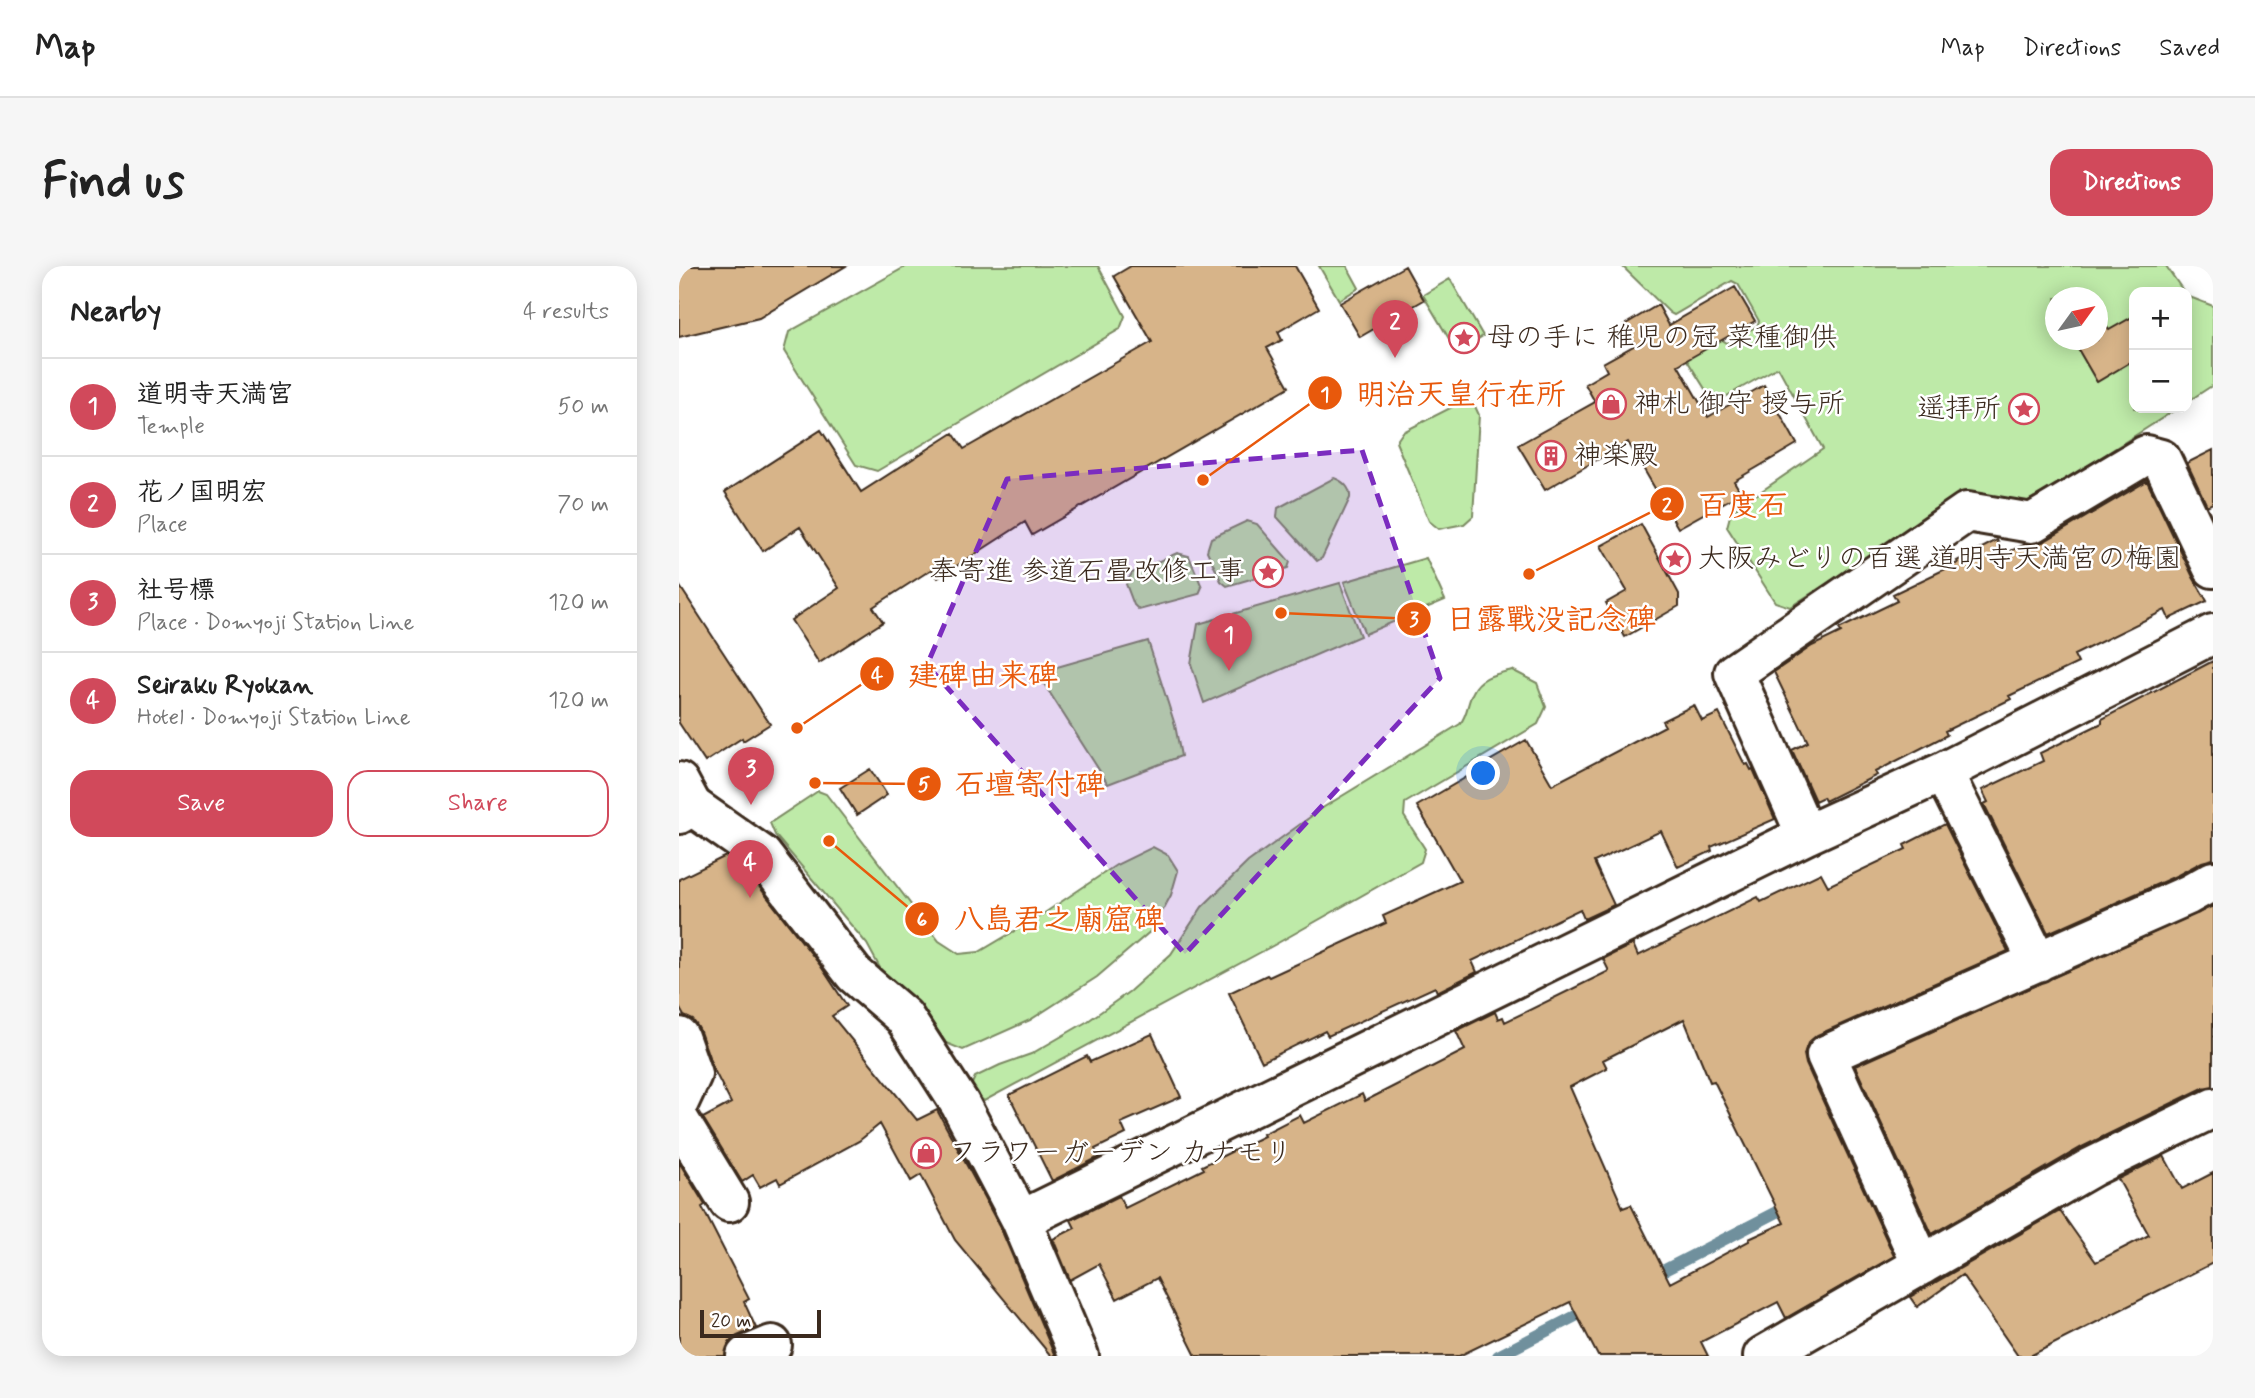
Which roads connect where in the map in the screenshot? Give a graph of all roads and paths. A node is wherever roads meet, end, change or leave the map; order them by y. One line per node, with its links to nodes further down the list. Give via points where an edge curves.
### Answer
1 (2213, 568): 5 (street, via 2161,459 2146,455 2032,523 1967,512 1734,673)
2 (2213, 634): 3 (street)
3 (1943, 772): 5 (street); 7 (street)
4 (683, 801): 13 (street, via 762,855 854,974 904,1017 960,1104)
5 (1806, 835): 13 (street)
6 (2213, 881): 7 (street)
7 (2038, 962): 14 (street, via 1826,1055)
8 (679, 1037): 9 (street, via 692,1074)
9 (679, 1102)
10 (2213, 1108): 14 (street, via 2092,1167)
11 (679, 1120): 12 (street)
12 (729, 1202)
13 (1021, 1220): 15 (street)
14 (1922, 1265): 16 (street)
15 (1079, 1356)
16 (1762, 1356)

